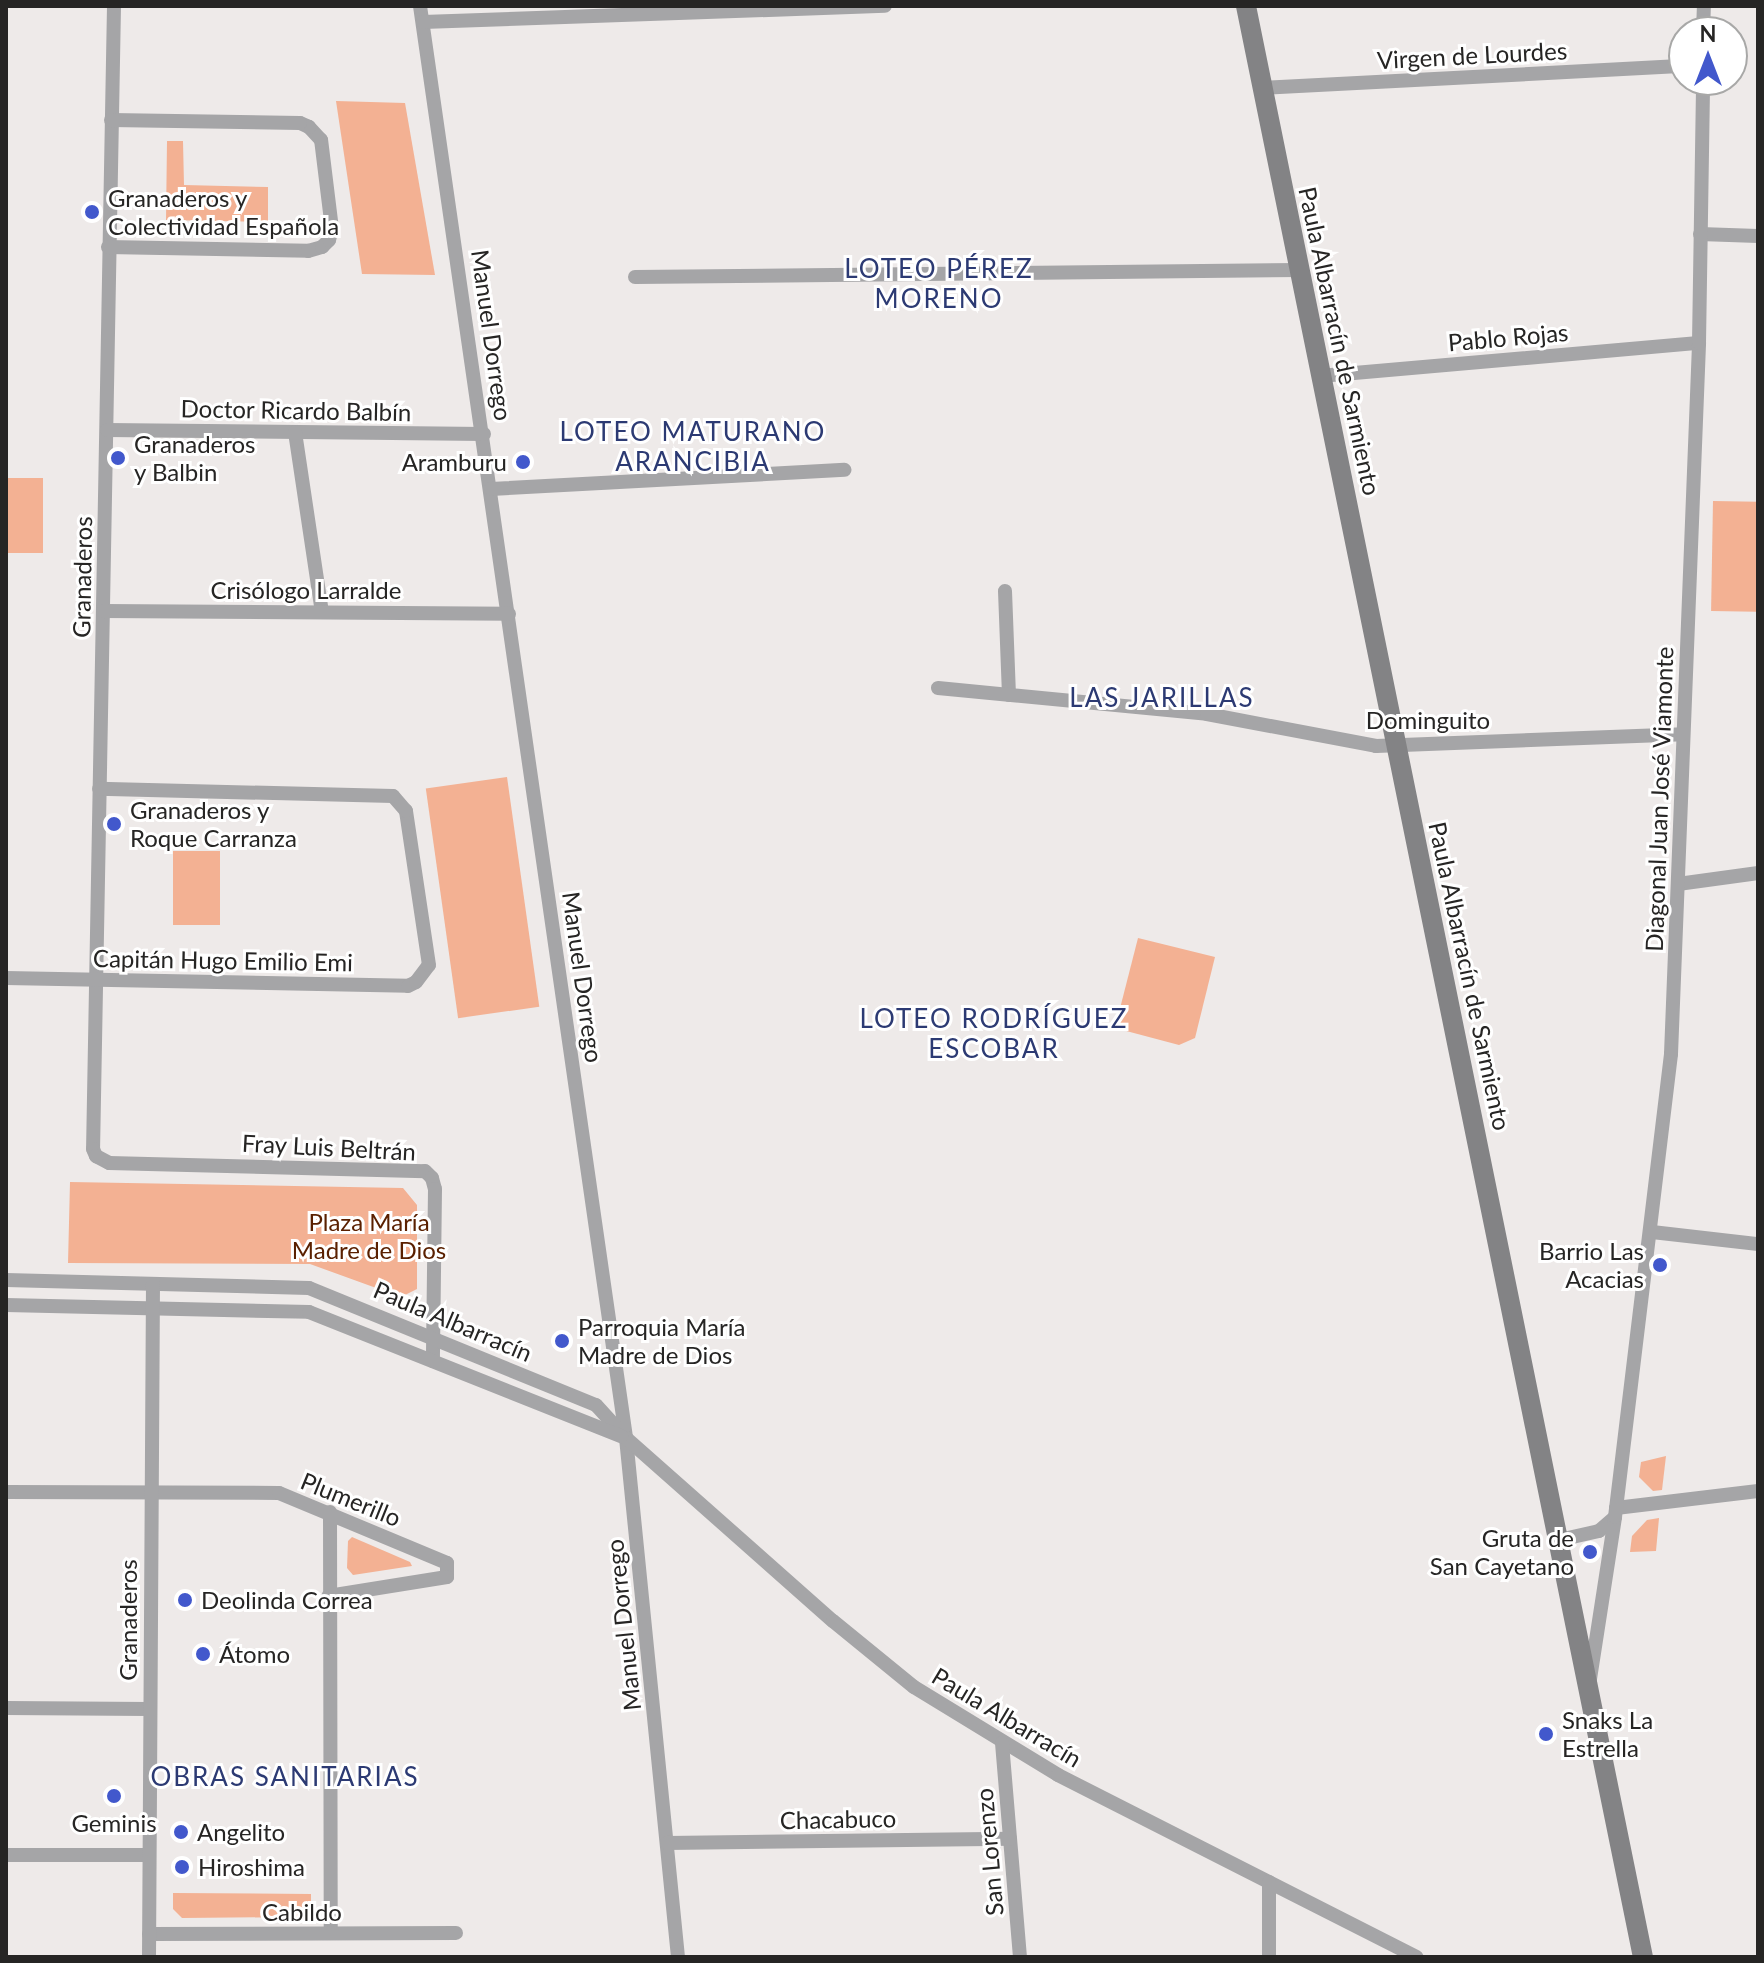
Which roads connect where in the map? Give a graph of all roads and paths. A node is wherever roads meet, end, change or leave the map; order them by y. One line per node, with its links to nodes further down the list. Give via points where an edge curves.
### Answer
1 (114, 6): 9 (street, Granaderos)
2 (420, 6): 5 (street, Manuel Dorrego)
3 (885, 6): 5 (street)
4 (1246, 6): 7 (main road, Paula Albarracín de Sarmiento)
5 (423, 22): 19 (street, Manuel Dorrego)
6 (1668, 67): 7 (street, Virgen de Lourdes)
7 (1262, 88): 13 (main road, Paula Albarracín de Sarmiento)
8 (1703, 96): 10 (street, Diagonal Juan José Viamonte)
9 (111, 120): 12 (street, Granaderos); 12 (street, via 300,123 321,140 332,229 322,247 308,251)
10 (1700, 234): 11 (street); 15 (street, Diagonal Juan José Viamonte)
11 (1758, 236)
12 (108, 247): 17 (street, Granaderos)
13 (1299, 270): 14 (street); 16 (main road, Paula Albarracín de Sarmiento)
14 (635, 277)
15 (1699, 343): 16 (street, Pablo Rojas); 28 (street, Diagonal Juan José Viamonte)
16 (1320, 376): 29 (main road, Paula Albarracín de Sarmiento)
17 (107, 430): 18 (street, Doctor Ricardo Balbín); 23 (street, Granaderos)
18 (295, 432): 19 (street, Doctor Ricardo Balbín); 24 (street)
19 (484, 434): 21 (street, Manuel Dorrego)
20 (844, 470): 21 (street)
21 (491, 489): 25 (street, Manuel Dorrego)
22 (1005, 591): 27 (street)
23 (103, 611): 24 (street, Crisólogo Larralde); 30 (street, Granaderos)
24 (322, 612): 25 (street, Crisólogo Larralde)
25 (509, 614): 44 (street, Manuel Dorrego)
26 (938, 688): 27 (street, Dominguito)
27 (1009, 695): 29 (street, Dominguito, via 1207,714)
28 (1683, 734): 29 (street, Dominguito); 32 (street, Diagonal Juan José Viamonte)
29 (1397, 746): 50 (main road, Paula Albarracín de Sarmiento)
30 (99, 789): 34 (street, Granaderos); 34 (street, Capitán Hugo Emilio Emi, via 386,795 400,800 406,811 429,965 408,986)
31 (1758, 873): 32 (street)
32 (1678, 884): 36 (street, Diagonal Juan José Viamonte, via 1671,1054)
33 (6, 978): 34 (street, Capitán Hugo Emilio Emi)
34 (96, 980): 35 (street, Granaderos)
35 (93, 1149): 42 (street, Fray Luis Beltrán, via 109,1163 425,1171 435,1189)
36 (1652, 1232): 37 (street); 49 (street, Diagonal Juan José Viamonte)
37 (1758, 1244)
38 (6, 1280): 39 (street, Paula Albarracín)
39 (153, 1284): 41 (street, Granaderos); 42 (street, Paula Albarracín, via 309,1288)
40 (6, 1305): 41 (street, Paula Albarracín)
41 (153, 1305): 43 (street, Paula Albarracín, via 309,1312); 45 (street, Granaderos)
42 (433, 1337): 43 (street, Fray Luis Beltrán); 44 (street, Paula Albarracín, via 596,1405)
43 (433, 1361): 44 (street, Paula Albarracín)
44 (626, 1438): 55 (street, Paula Albarracín, via 872,1655); 57 (street, Manuel Dorrego)
45 (150, 1491): 47 (street, Plumerillo); 48 (street, Plumerillo, via 279,1493); 54 (street, Granaderos)
46 (1758, 1491): 49 (street)
47 (6, 1492)
48 (330, 1512): 51 (street); 51 (street, Plumerillo, via 447,1563 447,1577)
49 (1616, 1512): 50 (street, via 1599,1531); 52 (street, Diagonal Juan José Viamonte)
50 (1559, 1540): 52 (main road, Paula Albarracín de Sarmiento)
51 (329, 1596): 61 (street)
52 (1589, 1684): 69 (main road, Paula Albarracín de Sarmiento)
53 (6, 1708): 54 (street)
54 (149, 1709): 59 (street, Granaderos)
55 (1002, 1743): 56 (street, San Lorenzo); 60 (street, Paula Albarracín)
56 (1010, 1839): 57 (street, Chacabuco); 66 (street, San Lorenzo)
57 (667, 1843): 65 (street, Manuel Dorrego)
58 (6, 1855): 59 (street)
59 (149, 1855): 63 (street, Granaderos)
60 (1269, 1882): 67 (street); 68 (street, Paula Albarracín)
61 (331, 1933): 62 (street, Cabildo); 63 (street, Cabildo)
62 (456, 1933)
63 (149, 1934): 64 (street, Granaderos)
64 (149, 1957)
65 (678, 1957)
66 (1020, 1957)
67 (1269, 1957)
68 (1417, 1957)
69 (1643, 1957)

